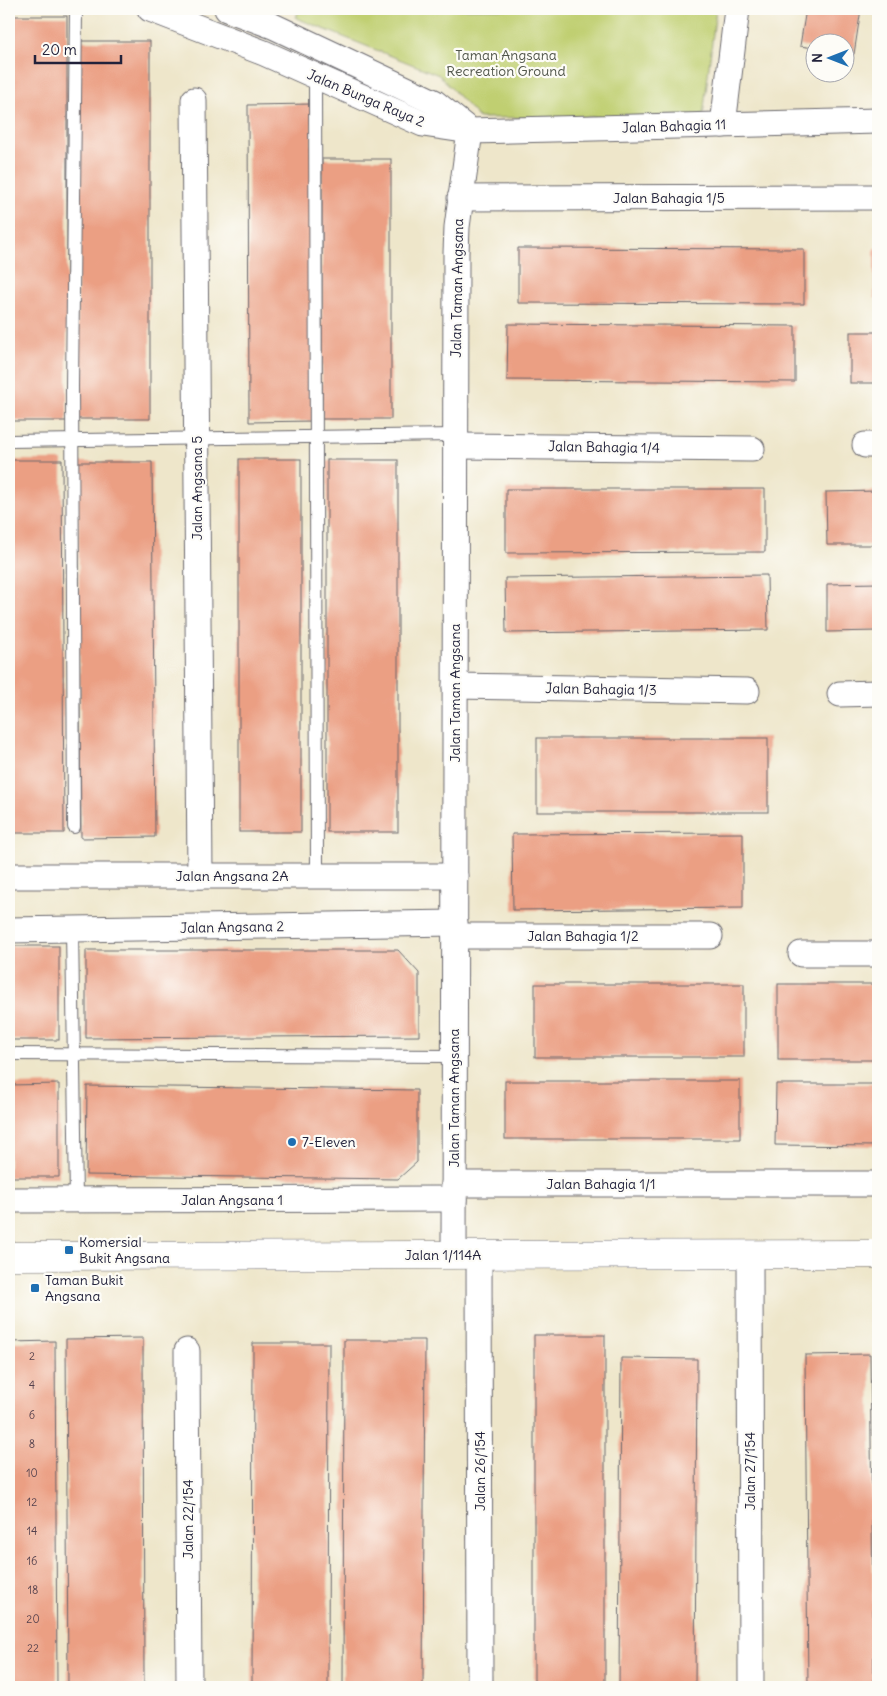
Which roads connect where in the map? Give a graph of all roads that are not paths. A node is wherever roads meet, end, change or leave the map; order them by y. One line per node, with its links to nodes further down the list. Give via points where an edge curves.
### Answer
1 (76, 9): 16 (lane)
2 (150, 9): 6 (street, Jalan Bunga Raya 2)
3 (227, 9): 5 (street, Jalan Bunga Raya 2)
4 (737, 9): 10 (street)
5 (276, 17): 6 (street); 11 (street, Jalan Bunga Raya 2, via 434,102)
6 (264, 53): 7 (street, Jalan Bunga Raya 2)
7 (315, 76): 11 (street, Jalan Bunga Raya 2, via 423,124); 14 (lane)
8 (194, 100): 15 (street, Jalan Angsana 5)
9 (878, 121): 10 (street, Jalan Bahagia 11)
10 (723, 125): 11 (street, Jalan Bahagia 11)
11 (470, 132): 13 (street, Jalan Taman Angsana)
12 (878, 197): 13 (street, Jalan Bahagia 1/5)
13 (460, 198): 17 (street, Jalan Taman Angsana, via 456,253)
14 (316, 437): 15 (lane); 17 (lane); 27 (lane)
15 (196, 439): 16 (lane); 26 (street, Jalan Angsana 5)
16 (73, 440): 18 (lane); 24 (lane)
17 (456, 440): 19 (street, Jalan Bahagia 1/4); 20 (street, Jalan Taman Angsana)
18 (9, 441)
19 (752, 449)
20 (455, 686): 21 (street, Jalan Bahagia 1/3); 28 (street, Jalan Taman Angsana)
21 (747, 691)
22 (878, 693): 23 (street)
23 (840, 694)
24 (74, 827)
25 (9, 876): 26 (street, Jalan Angsana 2A)
26 (200, 876): 27 (street, Jalan Angsana 2A)
27 (318, 876): 28 (street, Jalan Angsana 2A)
28 (455, 876): 31 (street, Jalan Taman Angsana)
29 (72, 929): 30 (street, Jalan Angsana 2); 31 (street, Jalan Angsana 2); 35 (lane)
30 (9, 930)
31 (455, 930): 32 (street, Jalan Bahagia 1/2); 37 (street, Jalan Taman Angsana)
32 (710, 936)
33 (801, 954): 34 (street)
34 (878, 954)
35 (74, 1053): 36 (lane); 37 (lane); 41 (lane)
36 (9, 1054)
37 (454, 1056): 39 (street, Jalan Taman Angsana)
38 (878, 1184): 39 (street, Jalan Bahagia 1/1)
39 (454, 1192): 41 (street, Jalan Angsana 1); 44 (street, Jalan Taman Angsana)
40 (9, 1200): 41 (street, Jalan Angsana 1)
41 (76, 1200)
42 (750, 1254): 43 (street, Jalan 1/114A); 44 (street, Jalan 1/114A); 49 (street, Jalan 27/154)
43 (878, 1254)
44 (467, 1255): 45 (street, Jalan 1/114A); 48 (street, Jalan 26/154)
45 (9, 1256)
46 (187, 1351): 47 (street, Jalan 22/154)
47 (189, 1687)
48 (480, 1687)
49 (751, 1687)

